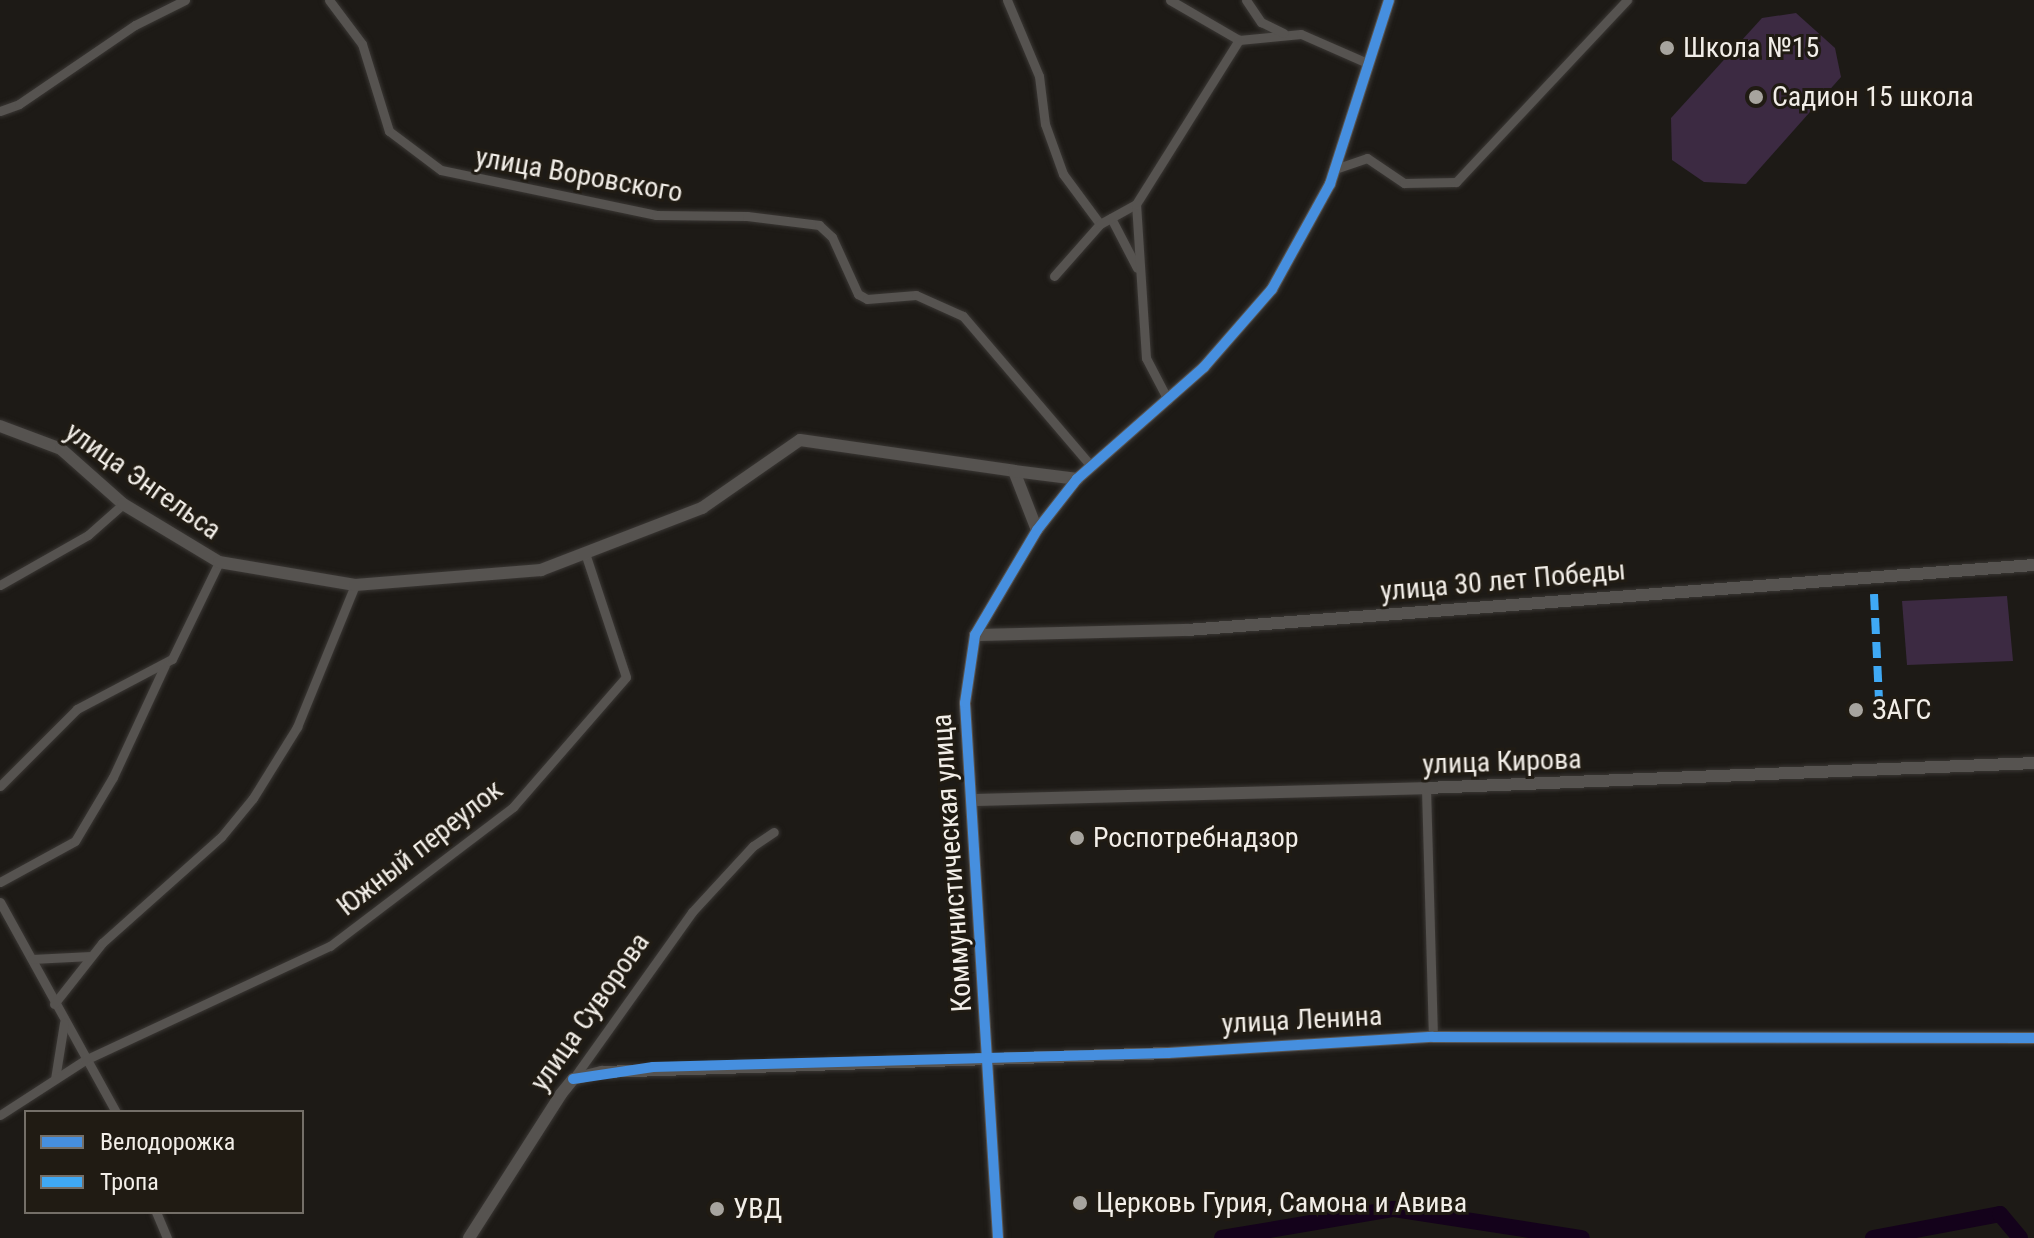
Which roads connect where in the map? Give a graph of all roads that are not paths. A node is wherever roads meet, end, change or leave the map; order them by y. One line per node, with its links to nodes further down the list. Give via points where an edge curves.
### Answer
1 (185, 0): 11 (street, via 135,25 19,104)
2 (329, 0): 20 (street, улица Воровского, via 362,44 389,131 432,165 450,175 656,215 747,216 819,225 832,237 858,294 867,299 916,295 963,316)
3 (1007, 0): 15 (street, via 1039,76 1045,124 1063,174)
4 (1170, 0): 9 (street)
5 (1246, 0): 8 (street, via 1261,22)
6 (1389, 0): 10 (street, Коммунистическая улица)
7 (1627, 0): 12 (street, via 1456,182 1404,183 1367,158)
8 (1287, 35): 9 (street); 10 (street, via 1308,36)
9 (1239, 40): 13 (street)
10 (1367, 63): 12 (street, Коммунистическая улица)
11 (0, 111)
12 (1335, 169): 18 (street, Коммунистическая улица, via 1272,289 1237,333)
13 (1136, 204): 14 (street); 16 (street)
14 (1111, 218): 15 (street); 16 (street)
15 (1100, 224): 17 (street)
16 (1140, 272): 18 (street, via 1147,365)
17 (1054, 276)
18 (1168, 400): 20 (street, Коммунистическая улица)
19 (0, 426): 23 (street, улица Энгельса, via 61,449)
20 (1091, 466): 22 (street, Коммунистическая улица)
21 (1014, 471): 22 (street); 24 (street); 25 (street, улица Энгельса, via 800,440 702,508)
22 (1077, 479): 24 (street, Коммунистическая улица)
23 (123, 504): 26 (street, улица Энгельса); 28 (street, via 88,535)
24 (1037, 530): 30 (street, Коммунистическая улица)
25 (585, 553): 29 (street, улица Энгельса, via 541,570); 46 (street, Южный переулок, via 626,677 513,807 330,946)
26 (219, 562): 29 (street, улица Энгельса); 31 (street, via 178,651)
27 (2034, 565): 30 (street, улица 30 лет Победы, via 1187,630)
28 (0, 585)
29 (355, 585): 39 (street, via 297,727 253,798 221,837)
30 (975, 635): 35 (street, Коммунистическая улица, via 965,703)
31 (165, 665): 33 (street, via 77,709); 37 (street, via 113,777 75,841)
32 (2034, 763): 34 (street, улица Кирова)
33 (0, 786)
34 (1426, 788): 35 (street, улица Кирова); 43 (street)
35 (972, 800): 45 (street, Коммунистическая улица)
36 (774, 832): 48 (street, улица Суворова, via 753,846 692,912)
37 (0, 882)
38 (0, 902): 40 (street)
39 (91, 956): 40 (street); 41 (street)
40 (32, 959): 41 (street)
41 (54, 1004): 42 (street)
42 (64, 1023): 46 (street); 47 (street)
43 (1433, 1037): 44 (street, улица Ленина); 45 (street, улица Ленина)
44 (2034, 1038)
45 (988, 1058): 48 (street, улица Ленина, via 653,1067); 54 (street, Коммунистическая улица)
46 (85, 1060): 47 (street); 49 (street)
47 (55, 1079): 50 (street)
48 (573, 1079): 53 (street, улица Суворова)
49 (115, 1110)
50 (0, 1115)
51 (156, 1214): 52 (street)
52 (162, 1236)
53 (469, 1238)
54 (998, 1238)

